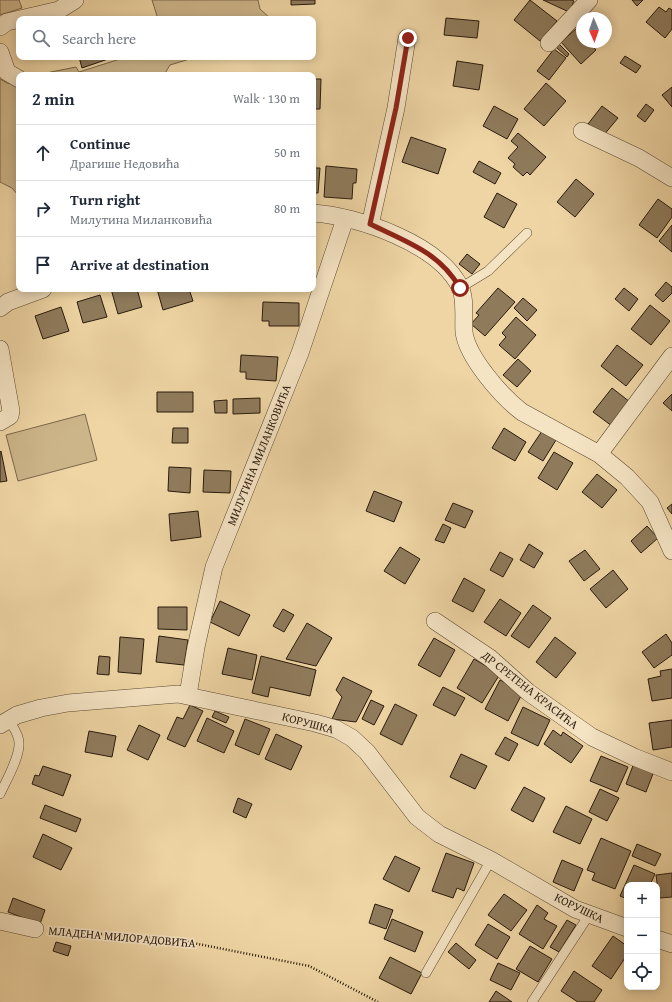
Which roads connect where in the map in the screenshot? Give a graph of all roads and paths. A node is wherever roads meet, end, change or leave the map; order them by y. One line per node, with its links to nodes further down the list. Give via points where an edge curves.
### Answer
1 (75, 0): 3 (street, via 59,10)
2 (589, 0): 7 (street)
3 (33, 16)
4 (16, 20): 5 (street)
5 (0, 27)
6 (408, 38): 14 (street, via 396,108)
7 (549, 43)
8 (0, 52): 9 (street, via 7,72)
9 (16, 77)
10 (582, 131): 11 (street, via 639,158)
11 (672, 178)
12 (316, 214): 13 (street)
13 (345, 219): 14 (street); 25 (street, МИЛУТИНА МИЛАНКОВИЋА, via 300,353 214,567)
14 (370, 224): 16 (street, via 433,256 452,275)
15 (527, 233): 16 (lane, via 488,270)
16 (460, 288): 22 (street, via 467,343 488,379 522,412)
17 (35, 292): 18 (street, via 8,302)
18 (0, 308)
19 (0, 349): 21 (street, via 11,411 10,416)
20 (672, 356): 22 (street)
21 (0, 422)
22 (599, 454): 23 (street, via 627,477 650,502)
23 (672, 550)
24 (435, 621): 27 (street, ДР СРЕТЕНА КРАСИЋА, via 490,658 528,692 592,737)
25 (188, 696): 26 (street, КОРУШКА, via 178,694 68,704 41,708); 29 (street, КОРУШКА, via 336,729 352,738 367,752 425,825)
26 (4, 722): 28 (lane, via 18,737 18,751)
27 (672, 772)
28 (0, 794)
29 (492, 860): 30 (street, КОРУШКА); 36 (lane)
30 (589, 916): 32 (street, КОРУШКА); 38 (lane)
31 (0, 920): 33 (street, МЛАДЕНА МИЛОРАДОВИЋА)
32 (624, 927)
33 (35, 929): 37 (path, МЛАДЕНА МИЛОРАДОВИЋА, via 178,940 309,966)
34 (660, 940): 35 (street)
35 (672, 944)
36 (426, 974)
37 (378, 1002)
38 (532, 1002)

